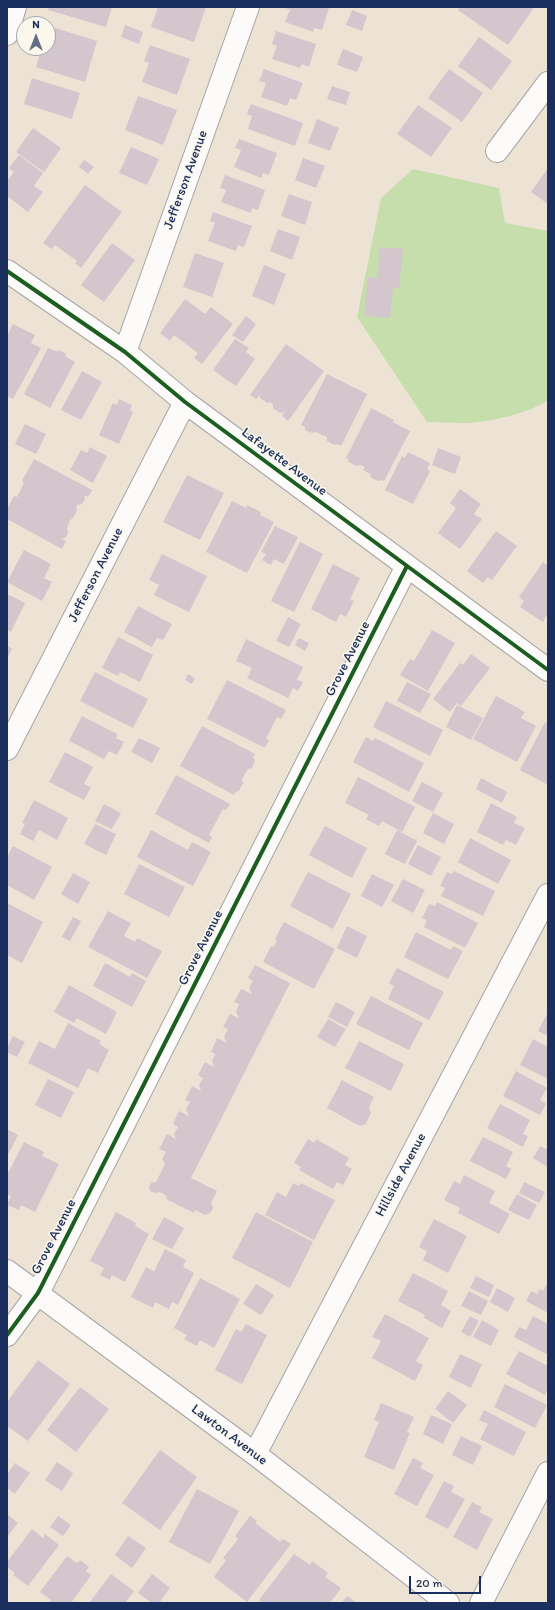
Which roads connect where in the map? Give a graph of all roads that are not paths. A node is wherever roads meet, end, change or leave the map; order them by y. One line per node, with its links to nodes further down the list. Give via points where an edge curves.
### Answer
1 (15, 7): 3 (street)
2 (248, 7): 7 (street, Jefferson Avenue)
3 (7, 34)
4 (548, 84): 5 (street)
5 (497, 151)
6 (7, 271): 7 (street, Lafayette Avenue)
7 (125, 352): 8 (street, Lafayette Avenue)
8 (185, 402): 9 (street, Lafayette Avenue); 11 (street, Jefferson Avenue)
9 (408, 566): 10 (street, Lafayette Avenue); 14 (street, Grove Avenue)
10 (548, 670)
11 (7, 749)
12 (548, 896): 16 (street, Hillside Avenue)
13 (7, 1271): 14 (street, Lawton Avenue)
14 (38, 1293): 15 (street, Grove Avenue); 16 (street, Lawton Avenue)
15 (7, 1335)
16 (255, 1454): 18 (street, Lawton Avenue)
17 (548, 1473): 19 (street)
18 (448, 1603)
19 (481, 1603)

